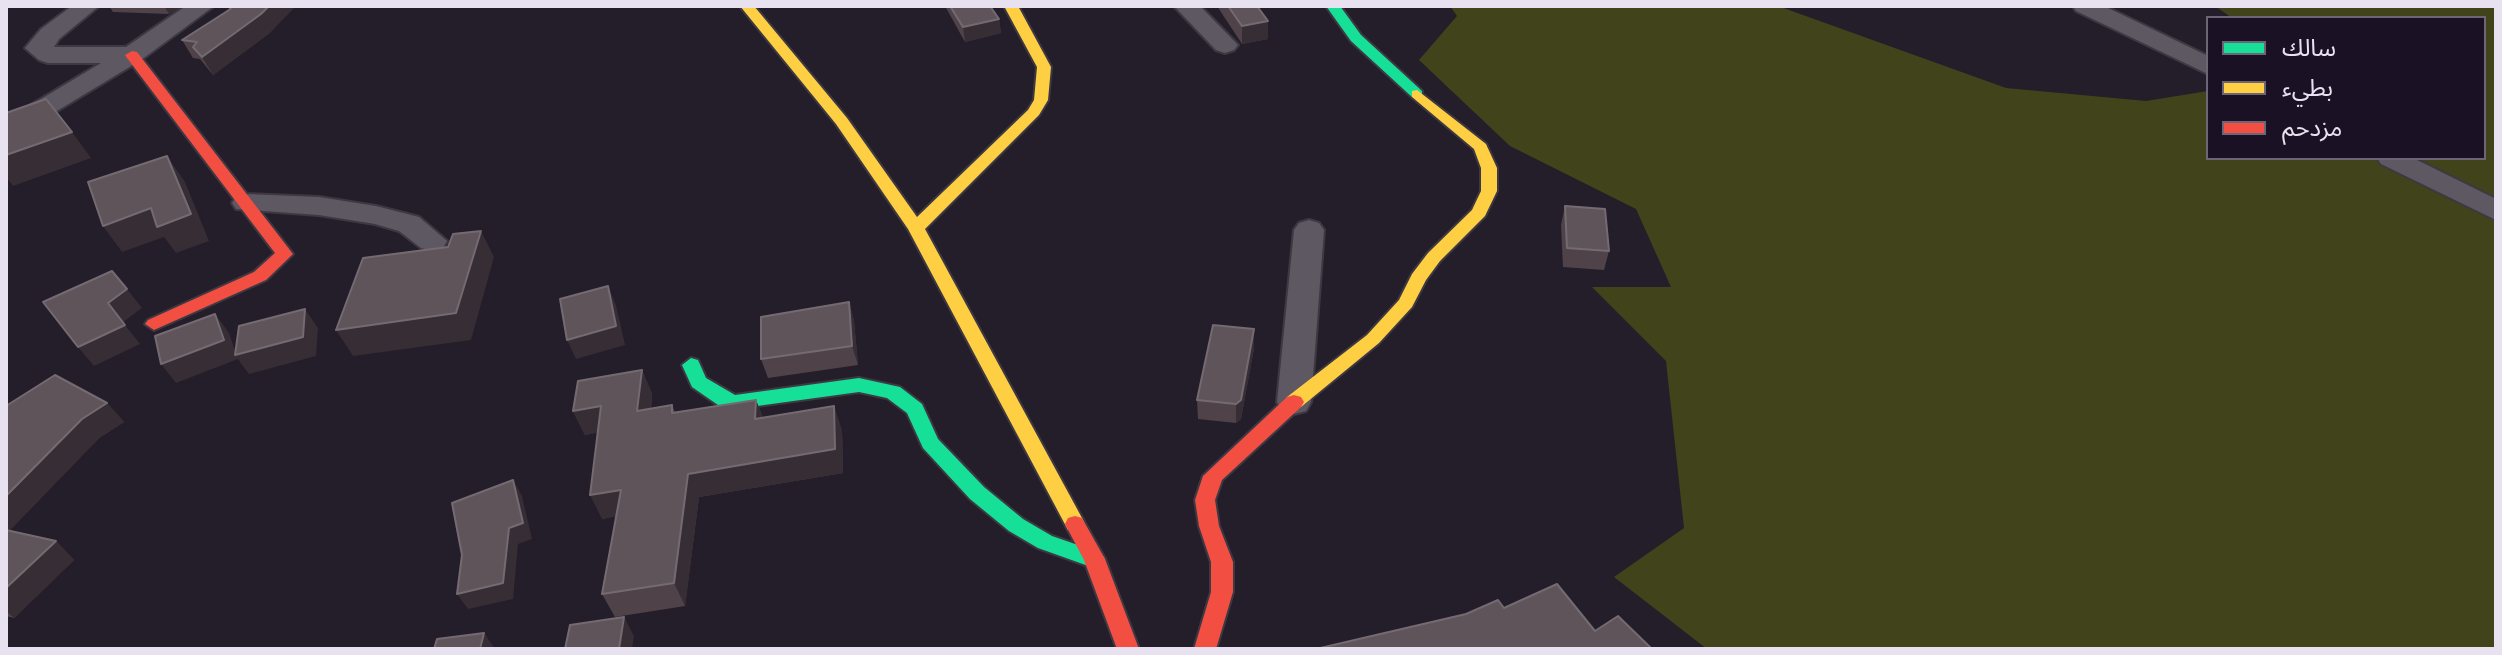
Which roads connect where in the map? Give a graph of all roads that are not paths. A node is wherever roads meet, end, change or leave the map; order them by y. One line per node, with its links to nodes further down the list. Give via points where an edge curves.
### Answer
1 (87, 6): 9 (street, via 38,48 48,55)
2 (202, 6): 9 (street)
3 (747, 6): 15 (street, via 842,121)
4 (1186, 6): 8 (street)
5 (1333, 6): 20 (street, via 1386,68 1481,147 1489,168 1489,191 1479,212 1434,257 1390,321)
6 (2085, 6): 10 (street)
7 (1016, 7): 15 (street, via 1044,67 1041,100)
8 (1225, 45)
9 (132, 55): 11 (street); 13 (street)
10 (2206, 65)
11 (6, 134)
12 (2395, 160): 14 (street)
13 (246, 203): 17 (street, via 376,215 409,224); 18 (street, via 283,250 282,259 260,276)
14 (2496, 211)
15 (916, 228): 21 (street)
16 (1309, 230): 20 (street)
17 (432, 241)
18 (154, 324)
19 (691, 365): 21 (street, via 699,382 735,402 859,385 893,392 915,409 930,443 977,493 1045,542)
20 (1294, 402): 23 (street, via 1213,476 1206,490 1209,526 1222,562 1222,592)
21 (1094, 559): 22 (street)
22 (1128, 649)
23 (1205, 649)

